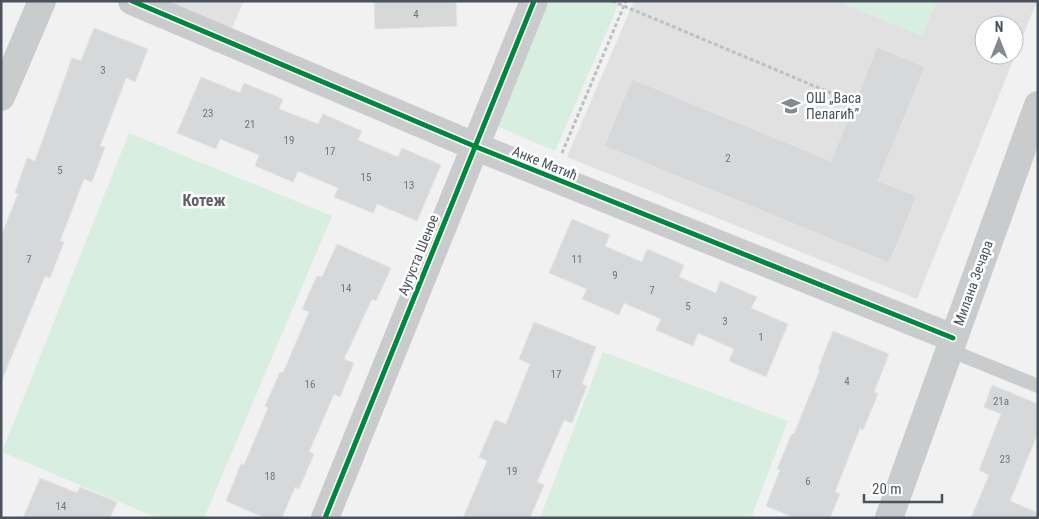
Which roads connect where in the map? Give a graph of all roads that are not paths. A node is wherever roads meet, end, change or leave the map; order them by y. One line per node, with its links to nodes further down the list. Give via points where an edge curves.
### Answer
1 (42, 1): 4 (street)
2 (132, 1): 6 (street, Анке Матић)
3 (534, 1): 6 (street, Аугуста Шеное)
4 (1, 97)
5 (1038, 105): 7 (street, Милана Зечара)
6 (474, 146): 7 (street, Анке Матић); 9 (street, Аугуста Шеное)
7 (951, 344): 8 (lane); 10 (street, Милана Зечара)
8 (1038, 386)
9 (325, 518)
10 (889, 518)

